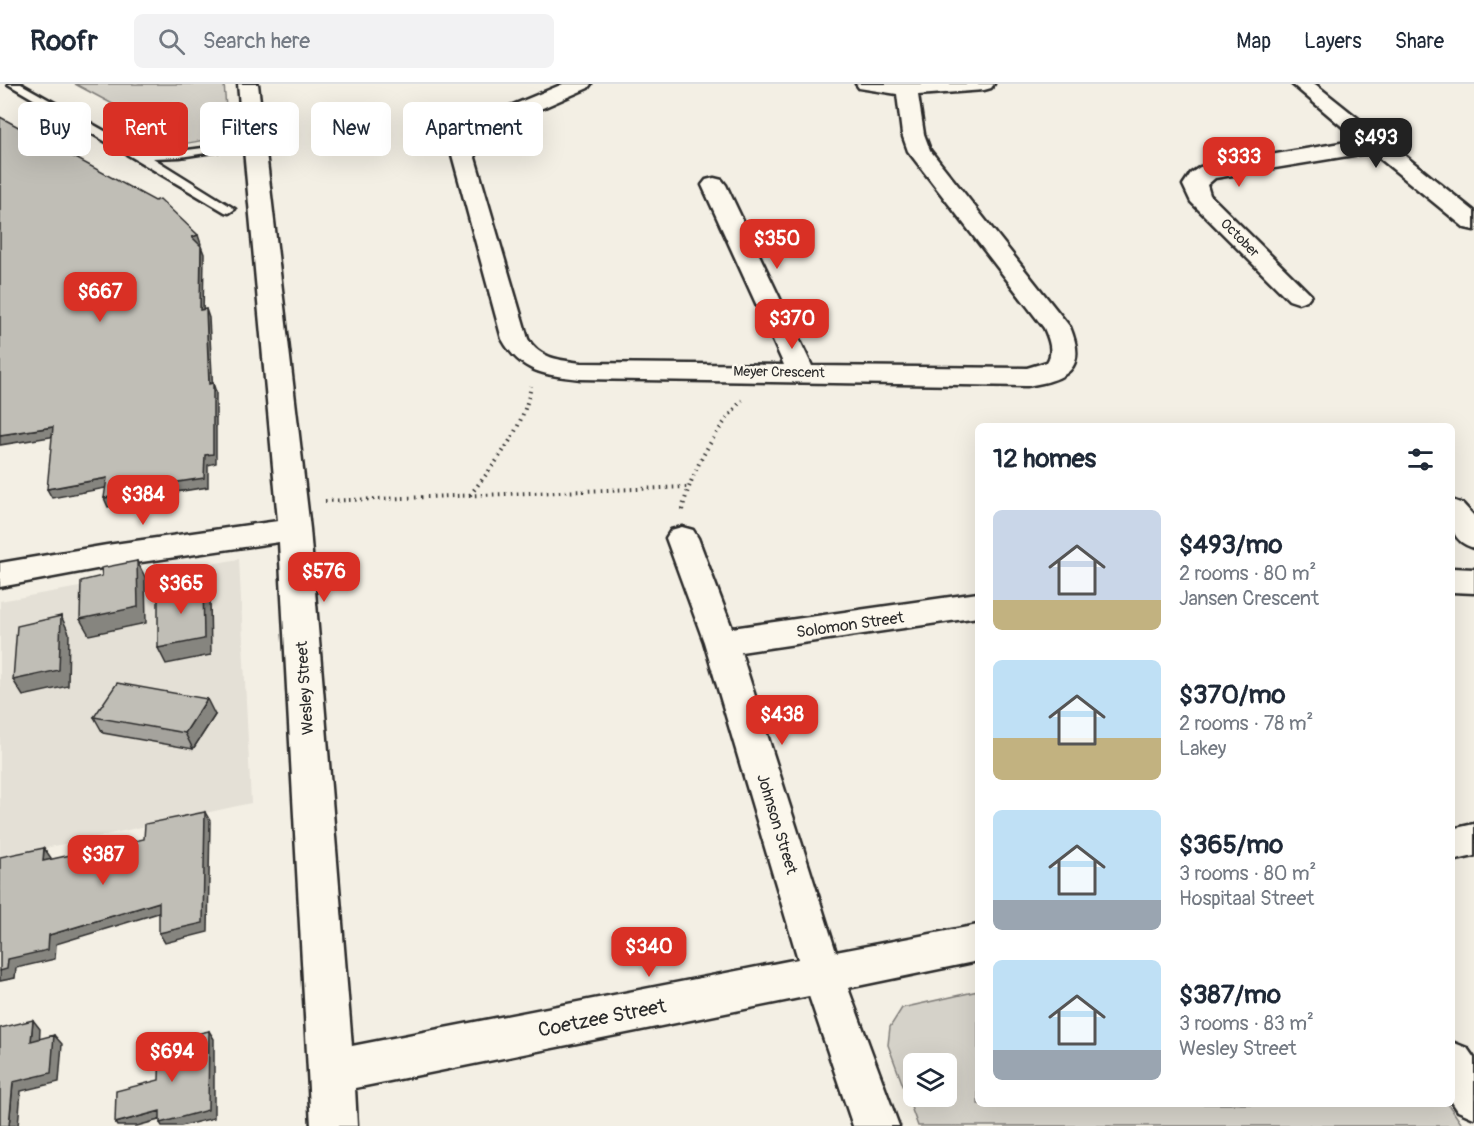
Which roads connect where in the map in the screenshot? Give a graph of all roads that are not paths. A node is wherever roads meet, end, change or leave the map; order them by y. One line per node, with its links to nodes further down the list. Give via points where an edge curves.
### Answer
1 (13, 84): 9 (lane)
2 (248, 84): 8 (street, Wesley Street)
3 (581, 84): 17 (street, Meyer Crescent, via 480,127 464,143 462,151 520,350 550,368 581,371)
4 (866, 84): 7 (street)
5 (984, 84): 7 (street)
6 (1302, 84): 10 (street)
7 (907, 89): 17 (street, Meyer Crescent, via 919,151 1058,327 1065,344 1061,365 1043,375 1027,377)
8 (249, 102)
9 (103, 134)
10 (1377, 144): 15 (street); 16 (street, October, via 1208,172 1195,185 1199,197)
11 (141, 156): 14 (lane)
12 (253, 156): 19 (street, Wesley Street)
13 (714, 185): 17 (street)
14 (229, 209)
15 (1474, 223)
16 (1298, 295)
17 (801, 372)
18 (1455, 515): 20 (street)
19 (292, 516): 22 (street); 32 (street, Wesley Street)
20 (1474, 537)
21 (682, 538): 26 (street, Johnson Street)
22 (0, 575)
23 (1455, 580): 24 (street)
24 (1474, 581)
25 (975, 606): 26 (street, Solomon Street)
26 (721, 642): 30 (street, Johnson Street)
27 (1474, 840): 28 (street)
28 (1455, 844)
29 (975, 944): 30 (street, Coetzee Street)
30 (823, 975): 32 (street, Coetzee Street); 35 (street, Johnson Street)
31 (1455, 1068): 33 (street)
32 (332, 1071): 34 (street, Wesley Street)
33 (1474, 1096)
34 (334, 1126)
35 (876, 1126)

